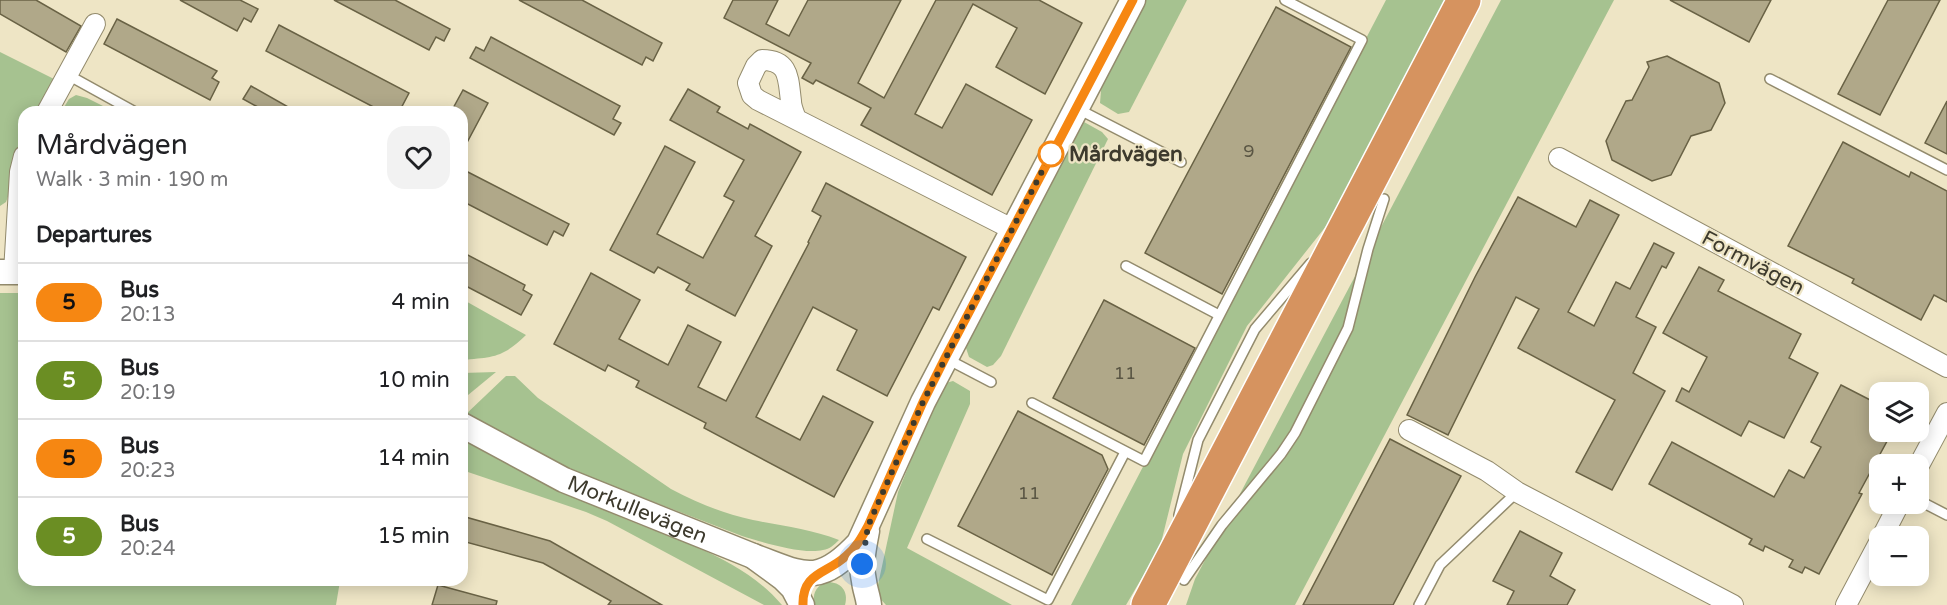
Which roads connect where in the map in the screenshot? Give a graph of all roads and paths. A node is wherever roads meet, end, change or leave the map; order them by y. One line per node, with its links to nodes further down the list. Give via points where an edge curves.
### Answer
1 (1132, 0): 10 (street)
2 (1285, 0): 22 (lane, via 1362,40)
3 (1464, 0): 16 (highway)
4 (1489, 0): 40 (highway)
5 (95, 24): 6 (street)
6 (68, 75): 8 (street); 9 (lane)
7 (1770, 79): 14 (lane)
8 (50, 106)
9 (124, 106)
10 (1076, 108): 13 (lane); 17 (street)
11 (796, 119): 17 (street)
12 (1559, 158): 24 (street, Formvägen)
13 (1180, 162)
14 (1947, 170)
15 (18, 201): 21 (street)
16 (1351, 215): 18 (lane); 40 (highway)
17 (1012, 229): 23 (street)
18 (1321, 250)
19 (1314, 259): 40 (lane, via 1255,329 1198,440)
20 (1126, 266): 22 (lane)
21 (13, 272)
22 (1220, 315): 30 (lane, via 1144,461)
23 (945, 358): 25 (lane); 35 (street)
24 (1947, 367)
25 (991, 382)
26 (1032, 403): 30 (lane)
27 (1947, 413): 31 (street)
28 (468, 428): 37 (street, Morkullevägen, via 564,480)
29 (1409, 430): 32 (street, via 1487,471)
30 (1125, 452): 36 (lane, via 1048,600)
31 (1925, 454)
32 (1517, 492): 44 (lane, via 1440,565); 45 (street)
33 (1929, 506): 34 (lane)
34 (1947, 515)
35 (868, 526): 39 (street, via 852,550); 41 (street, via 862,564)
36 (927, 539)
37 (753, 556): 39 (street, via 797,572); 42 (street, Morkullevägen, via 783,578)
38 (1869, 562): 46 (street)
39 (823, 571): 41 (street, via 842,568 852,572); 42 (street, via 807,583)
40 (1174, 586): 43 (highway)
41 (866, 594)
42 (802, 605)
43 (1148, 605)
44 (1419, 605)
45 (1733, 605)
46 (1846, 605)

